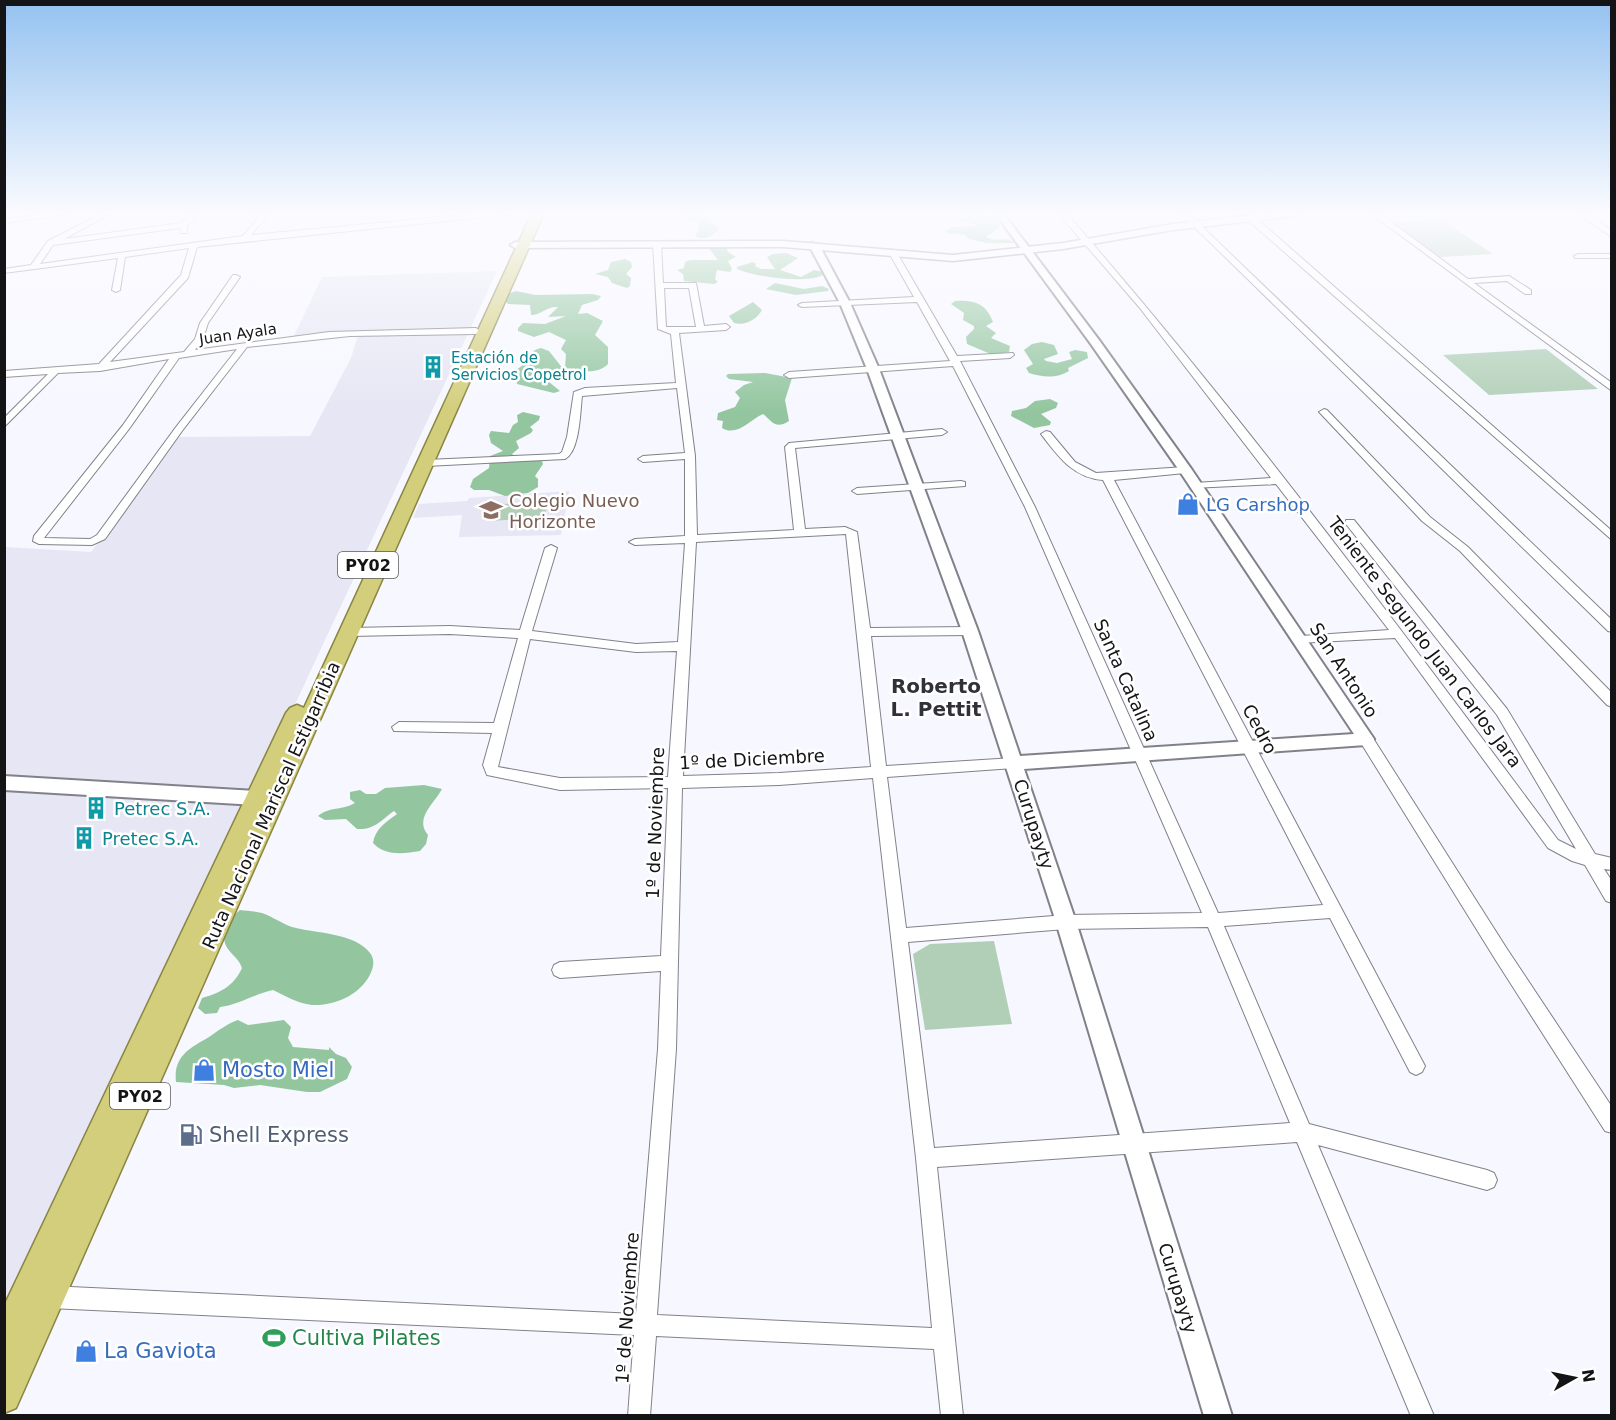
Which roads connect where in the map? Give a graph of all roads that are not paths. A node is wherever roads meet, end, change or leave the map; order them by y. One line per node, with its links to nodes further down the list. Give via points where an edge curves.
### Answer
1 (118, 279): 17 (street)
2 (182, 279): 30 (street)
3 (234, 279): 28 (street, via 204,323 198,339)
4 (502, 279): 24 (highway, Ruta Nacional Mariscal Estigarribia / PY02)
5 (504, 279): 44 (highway, Ruta Nacional Mariscal Estigarribia / PY02)
6 (659, 279): 16 (street, 1º de Noviembre)
7 (832, 279): 20 (street, Curupayty)
8 (908, 279): 19 (street, Santa Catalina)
9 (1048, 279): 45 (street, San Antonio)
10 (1120, 279): 47 (street, Teniente Segundo Juan Carlos Jara)
11 (1253, 279): 58 (street)
12 (1320, 279): 54 (street)
13 (1491, 279): 15 (street)
14 (1511, 279): 18 (street)
15 (1467, 281): 36 (street)
16 (659, 286): 23 (street, via 693,285); 25 (street, 1º de Noviembre, via 662,329)
17 (116, 290)
18 (1528, 292)
19 (919, 299): 20 (street); 29 (street, Santa Catalina)
20 (845, 303): 21 (street); 31 (street, Curupayty)
21 (802, 305)
22 (726, 327): 23 (street)
23 (699, 328): 25 (street)
24 (476, 331): 26 (street, Juan Ayala, via 377,332); 76 (highway, Ruta Nacional Mariscal Estigarribia / PY02)
25 (673, 331): 35 (street, 1º de Noviembre)
26 (244, 346): 28 (street, Juan Ayala); 28 (street, via 101,537 92,542 39,541)
27 (1010, 355): 29 (street)
28 (180, 356): 30 (street, Juan Ayala)
29 (955, 361): 31 (street); 71 (street, Santa Catalina, via 1030,507)
30 (100, 368): 32 (street, Juan Ayala)
31 (873, 369): 34 (street); 41 (street, Curupayty)
32 (54, 373): 33 (street, Juan Ayala); 38 (street)
33 (4, 374)
34 (789, 375)
35 (682, 385): 42 (street, 1º de Noviembre); 44 (street, via 577,394 572,437 567,454 561,457)
36 (1611, 388)
37 (1324, 412): 66 (street, via 1426,519 1464,549)
38 (4, 424)
39 (942, 432): 41 (street)
40 (1046, 434): 46 (street, via 1079,471)
41 (897, 436): 50 (street, Curupayty); 53 (street, via 790,447)
42 (690, 456): 43 (street); 55 (street, 1º de Noviembre)
43 (643, 459)
44 (426, 463): 60 (highway, Ruta Nacional Mariscal Estigarribia / PY02)
45 (1185, 470): 46 (street); 49 (street, San Antonio)
46 (1107, 477): 70 (street, Cedro)
47 (1278, 481): 49 (street); 63 (street, Teniente Segundo Juan Carlos Jara)
48 (961, 483): 50 (street)
49 (1195, 486): 64 (street, San Antonio)
50 (917, 487): 51 (street); 59 (street, Curupayty)
51 (857, 491)
52 (1350, 522): 77 (street, via 1502,712)
53 (800, 532): 55 (street); 61 (street, via 850,532)
54 (1611, 537)
55 (691, 538): 56 (street); 65 (street, 1º de Noviembre)
56 (635, 542)
57 (551, 548): 62 (street)
58 (1611, 628)
59 (970, 631): 61 (street); 72 (street, Curupayty)
60 (350, 632): 62 (street, via 450,630); 76 (highway, Ruta Nacional Mariscal Estigarribia / PY02)
61 (864, 632): 73 (street)
62 (525, 634): 65 (street, via 636,648); 68 (street)
63 (1398, 634): 64 (street); 77 (street, Teniente Segundo Juan Carlos Jara, via 1553,844)
64 (1301, 640): 69 (street, San Antonio)
65 (684, 646): 74 (street, 1º de Noviembre)
66 (1611, 702)
67 (399, 727): 68 (street)
68 (500, 728): 74 (street, 1º de Diciembre, via 490,765 492,771 560,784)
69 (1366, 739): 70 (street); 87 (street, San Antonio)
70 (1250, 749): 71 (street); 80 (street, Cedro)
71 (1140, 756): 72 (street); 81 (street, Santa Catalina)
72 (1014, 763): 73 (street, 1º de Diciembre); 82 (street, Curupayty)
73 (879, 772): 74 (street, 1º de Diciembre); 83 (street)
74 (675, 782): 84 (street, 1º de Noviembre)
75 (4, 783): 76 (street)
76 (266, 796): 92 (highway, Ruta Nacional Mariscal Estigarribia / PY02); 95 (highway, Ruta Nacional Mariscal Estigarribia / PY02)
77 (1592, 862): 78 (street); 79 (street)
78 (1611, 864)
79 (1611, 896)
80 (1335, 911): 81 (street); 86 (street, Cedro)
81 (1213, 920): 82 (street); 88 (street, Santa Catalina)
82 (1066, 922): 83 (street); 89 (street, Curupayty)
83 (900, 936): 90 (street)
84 (670, 963): 85 (street); 93 (street, 1º de Noviembre)
85 (560, 970)
86 (1416, 1066)
87 (1611, 1124)
88 (1303, 1132): 89 (street); 91 (street); 97 (street, Santa Catalina)
89 (1134, 1144): 90 (street); 100 (street, Curupayty)
90 (926, 1158): 94 (street)
91 (1487, 1180)
92 (49, 1297): 93 (street); 96 (highway, Ruta Nacional Mariscal Estigarribia / PY02)
93 (645, 1324): 94 (street); 98 (street, 1º de Noviembre)
94 (944, 1339): 99 (street)
95 (4, 1344)
96 (4, 1396)
97 (1423, 1415)
98 (639, 1416)
99 (952, 1416)
100 (1218, 1416)

